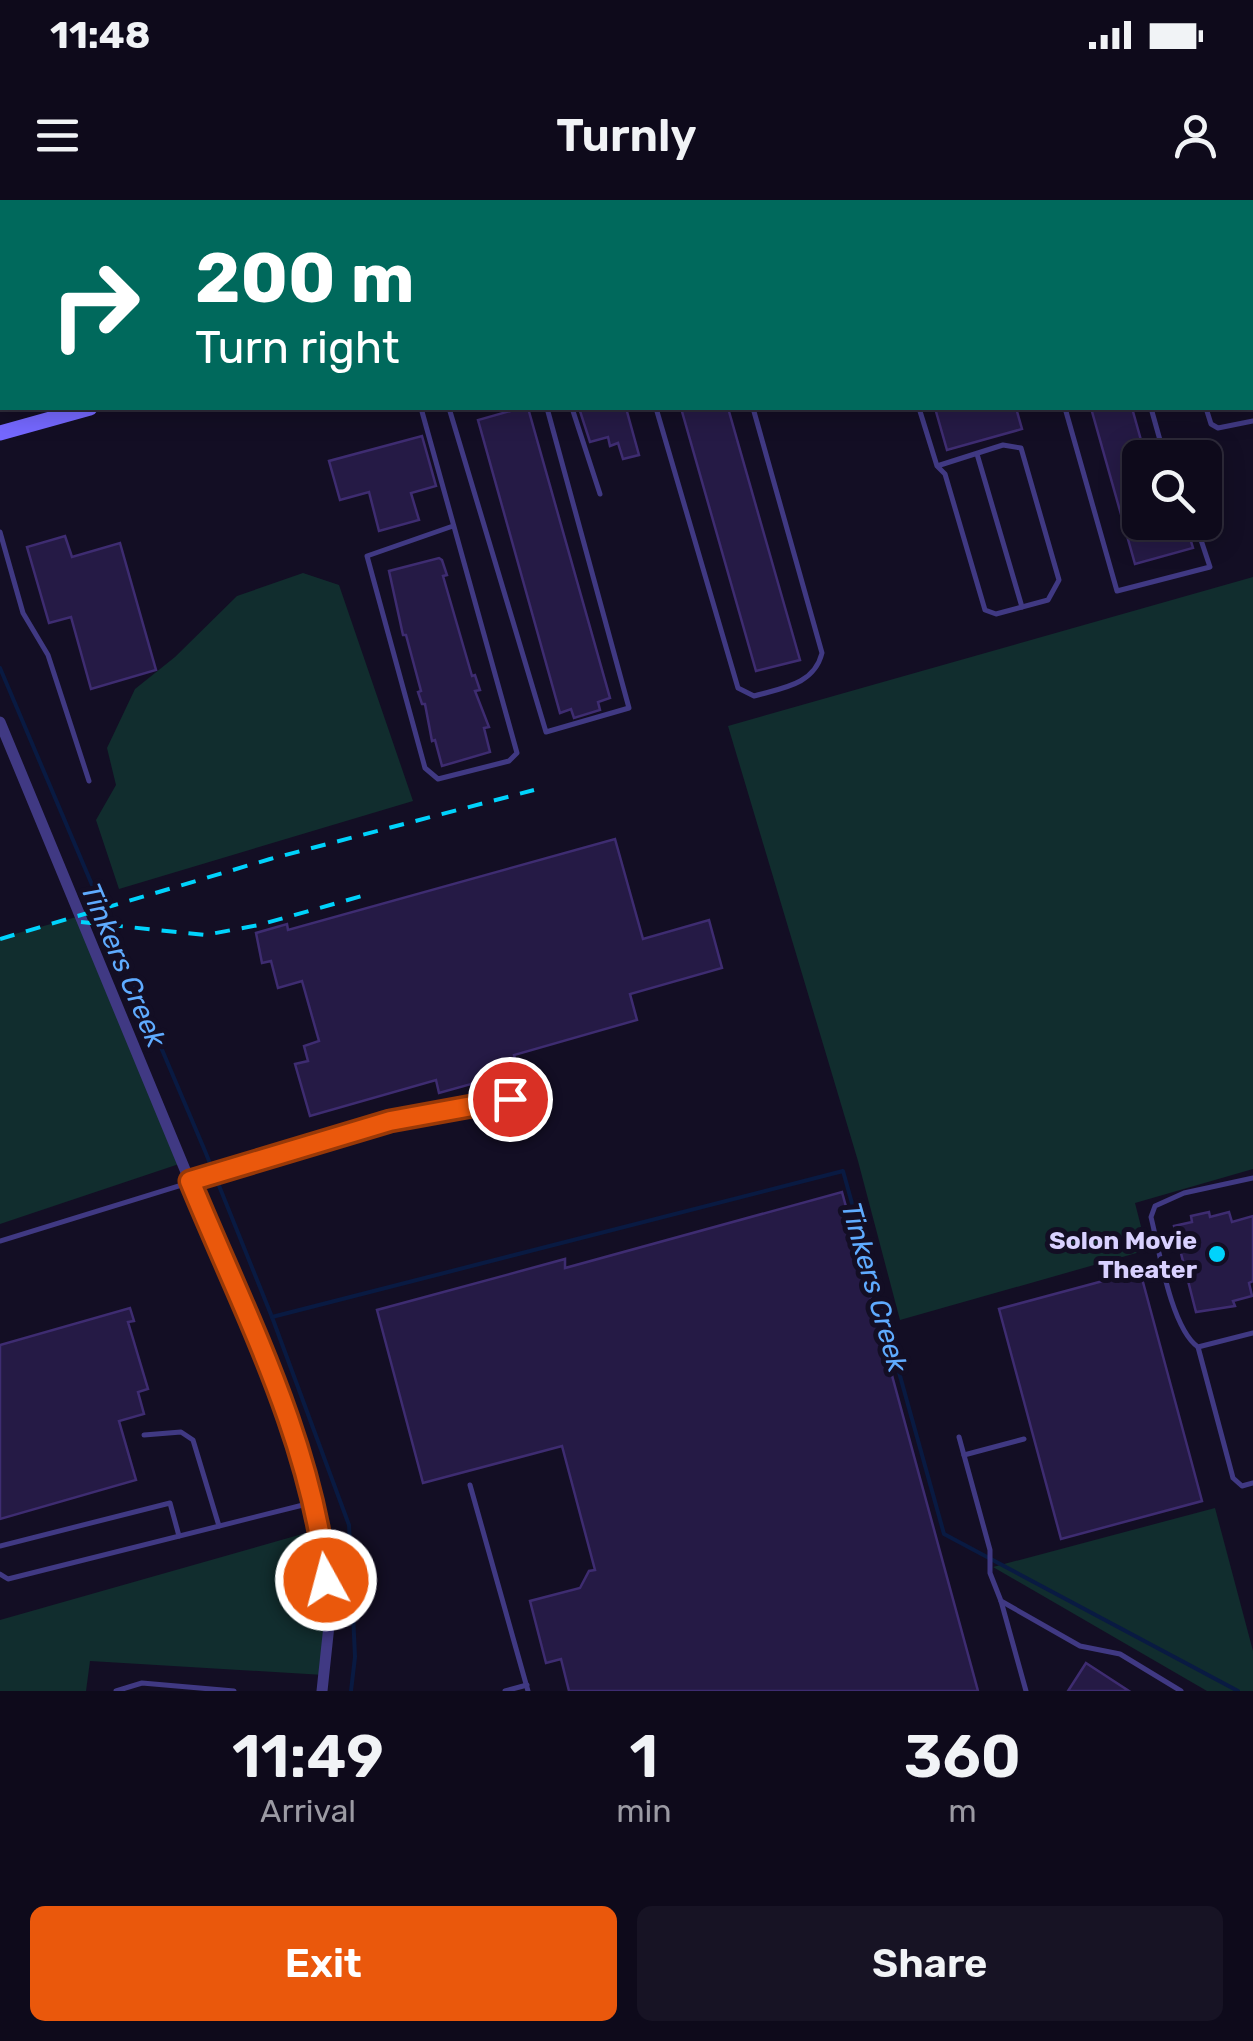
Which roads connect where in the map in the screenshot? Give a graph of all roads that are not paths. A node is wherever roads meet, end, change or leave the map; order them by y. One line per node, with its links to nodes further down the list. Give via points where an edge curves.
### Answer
1 (422, 410): 18 (lane)
2 (450, 410): 3 (lane, via 546,732 630,708)
3 (548, 410)
4 (573, 410): 17 (lane)
5 (657, 410): 6 (lane, via 738,688 754,696 803,682 822,653)
6 (754, 410)
7 (920, 410): 16 (lane)
8 (1066, 410): 20 (lane, via 1118,591 1210,568)
9 (1152, 410): 14 (lane)
10 (1207, 410): 12 (lane, via 1218,428)
11 (63, 411): 13 (street)
12 (1253, 421)
13 (0, 433)
14 (1160, 440)
15 (977, 454): 16 (lane); 21 (lane); 21 (lane, via 1010,444 1024,453 1059,580 1048,600)
16 (937, 466): 21 (lane, via 945,474 985,610)
17 (600, 494)
18 (453, 526): 18 (lane, via 517,753 509,761 438,779 425,768 367,556)
19 (0, 532): 23 (lane, via 23,612 48,655)
20 (1201, 540)
21 (1022, 607)
22 (0, 722): 26 (street)
23 (90, 781)
24 (510, 1099): 26 (lane, via 390,1121)
25 (1253, 1178): 29 (lane, via 1154,1206 1175,1308)
26 (190, 1181): 27 (lane); 36 (street, via 293,1430)
27 (0, 1241)
28 (1253, 1334): 29 (lane)
29 (1198, 1348): 34 (lane, via 1232,1478 1242,1486)
30 (144, 1435): 37 (lane, via 181,1432 193,1440)
31 (959, 1437): 33 (lane)
32 (1024, 1439): 33 (lane)
33 (964, 1455): 41 (lane)
34 (1253, 1483)
35 (470, 1485): 42 (lane)
36 (314, 1503): 37 (lane); 45 (street, via 330,1616)
37 (219, 1526): 38 (lane)
38 (179, 1536): 39 (lane, via 170,1503); 40 (lane, via 8,1578)
39 (0, 1546)
40 (0, 1574)
41 (1001, 1601): 47 (lane); 48 (lane, via 1080,1646 1120,1654)
42 (527, 1688): 46 (lane)
43 (116, 1691): 44 (lane, via 142,1682)
44 (234, 1691)
45 (322, 1691)
46 (506, 1691)
47 (1026, 1691)
48 (1181, 1691)

